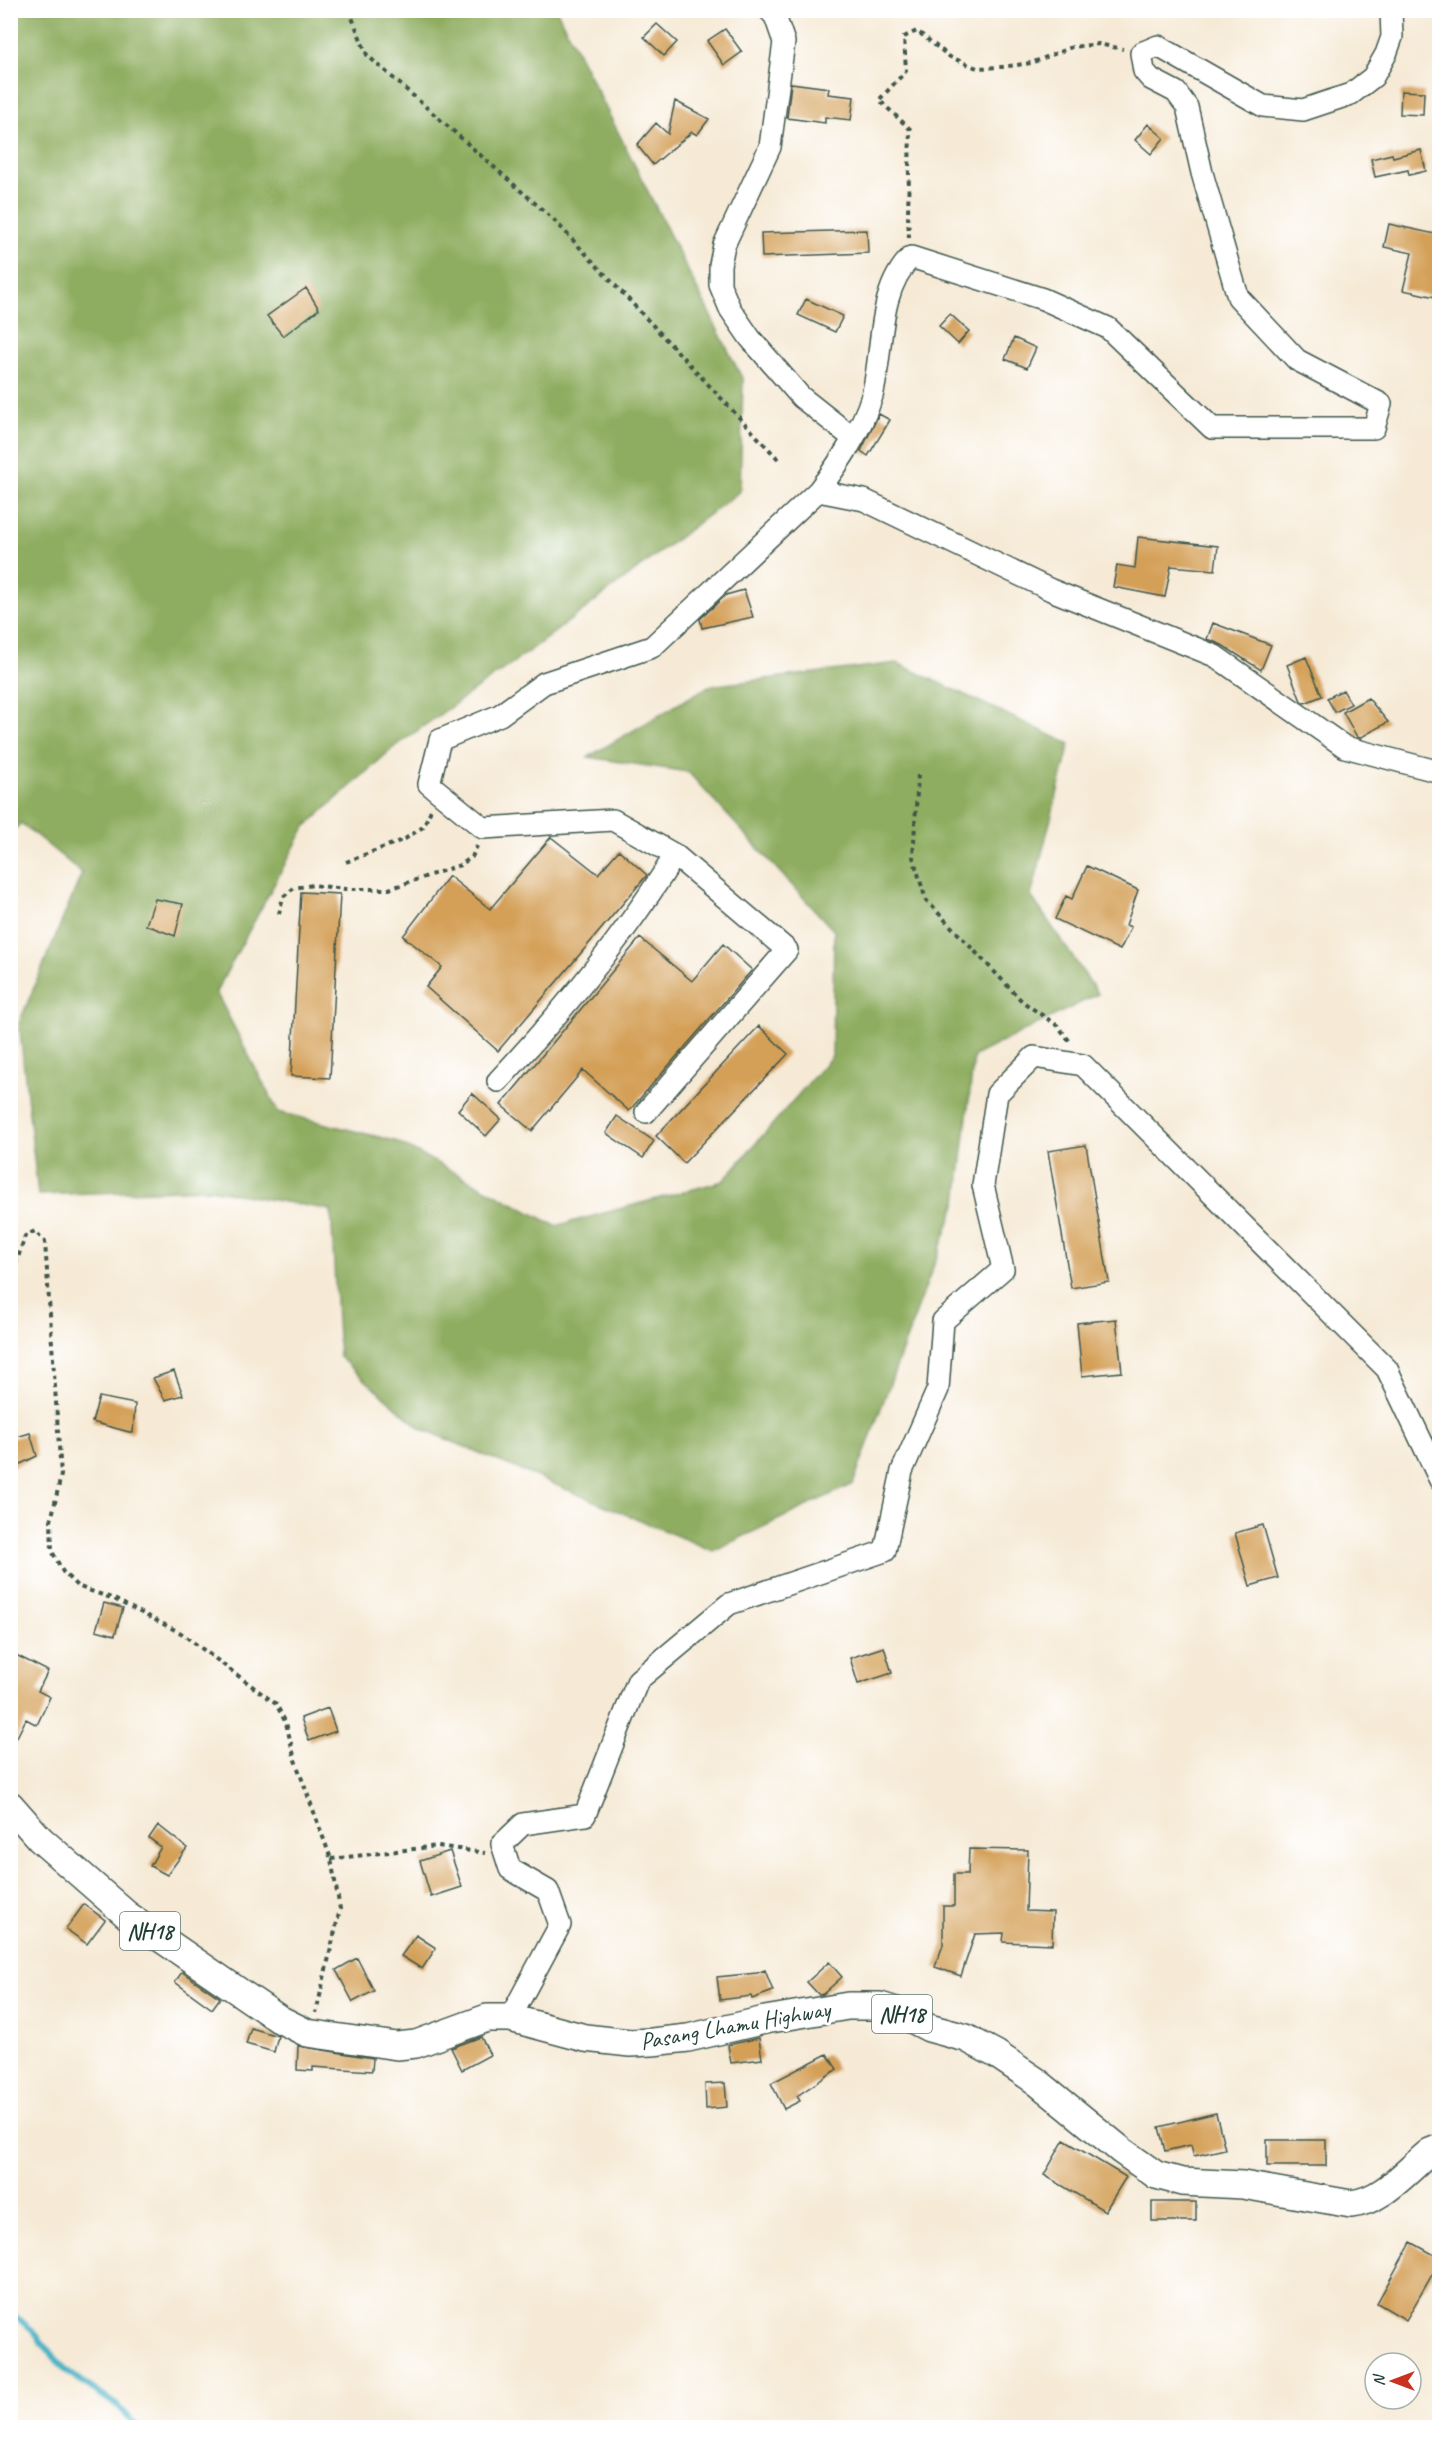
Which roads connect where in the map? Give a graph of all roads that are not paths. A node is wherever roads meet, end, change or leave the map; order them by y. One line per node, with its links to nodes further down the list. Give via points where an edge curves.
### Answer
1 (769, 10): 3 (street, via 784,42 770,147 724,246 720,285 743,328 786,380 801,397)
2 (1391, 10): 3 (street, via 1392,37 1373,77 1351,94 1303,110 1263,106 1158,45 1141,53 1144,71 1176,92 1187,107 1238,297 1297,360 1381,404 1374,428 1212,428 1108,328 1043,299 911,257 902,266 885,307 872,395)
3 (853, 438): 4 (street)
4 (818, 491): 5 (street, via 864,500 1051,590 1215,656 1345,747); 6 (street, via 652,647 544,682 500,715 440,740 429,784 483,828 613,820)
5 (1440, 772)
6 (675, 855): 7 (street, via 645,904); 8 (street, via 787,950)
7 (498, 1081)
8 (646, 1112)
9 (1440, 1480): 11 (street, via 1387,1369 1083,1065 1034,1057 997,1094 983,1185 1003,1269 943,1321 938,1389 902,1471 885,1551 729,1604 638,1680 585,1815 523,1824 502,1844 510,1869 548,1892 560,1925)
10 (10, 1805): 11 (main road, Pasang Lhamu Highway / NH18, via 40,1839 127,1915 279,2019 307,2033 397,2046 416,2044 487,2018)
11 (510, 2018): 12 (main road, Pasang Lhamu Highway / NH18, via 585,2038 630,2043 688,2038 848,2006 880,2006 929,2028 966,2038 996,2054 1036,2081 1141,2166 1182,2182 1243,2185 1359,2204 1381,2193)
12 (1440, 2148)

